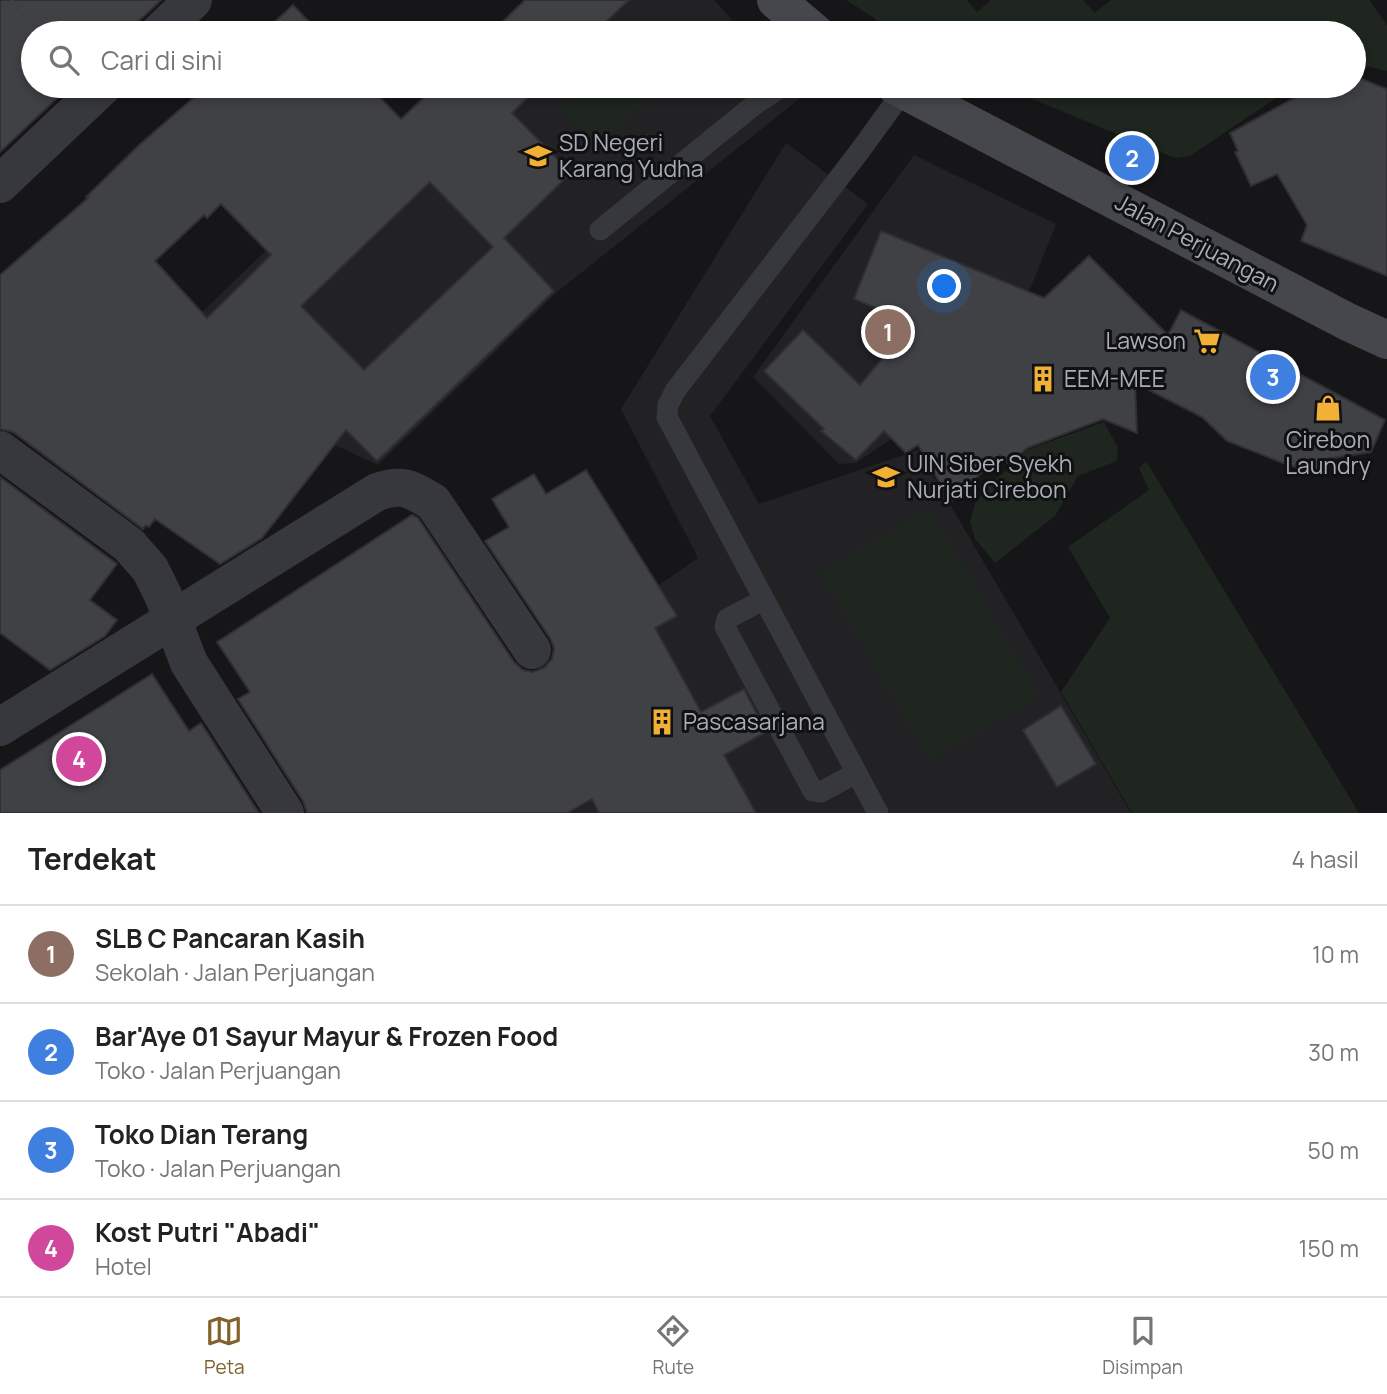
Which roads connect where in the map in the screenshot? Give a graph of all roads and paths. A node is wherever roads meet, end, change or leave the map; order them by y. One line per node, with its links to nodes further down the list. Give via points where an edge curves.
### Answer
1 (10, 0): 4 (path)
2 (193, 0): 5 (street)
3 (776, 0): 6 (street)
4 (30, 21)
5 (171, 21)
6 (801, 21)
7 (90, 98): 11 (street)
8 (765, 98): 12 (lane)
9 (894, 98): 15 (lane, via 859,152 668,405 667,417)
10 (919, 98): 13 (street, Jalan Perjuangan)
11 (0, 184)
12 (600, 230)
13 (1387, 340)
14 (0, 450): 16 (street, via 129,545 150,569)
15 (763, 600): 19 (lane); 19 (lane, via 727,619 725,628 813,791 821,792)
16 (173, 620): 17 (street, via 377,492 396,486 433,502); 18 (street); 20 (street, via 189,663)
17 (532, 650)
18 (11, 720)
19 (856, 773): 21 (lane)
20 (285, 813)
21 (877, 813)

